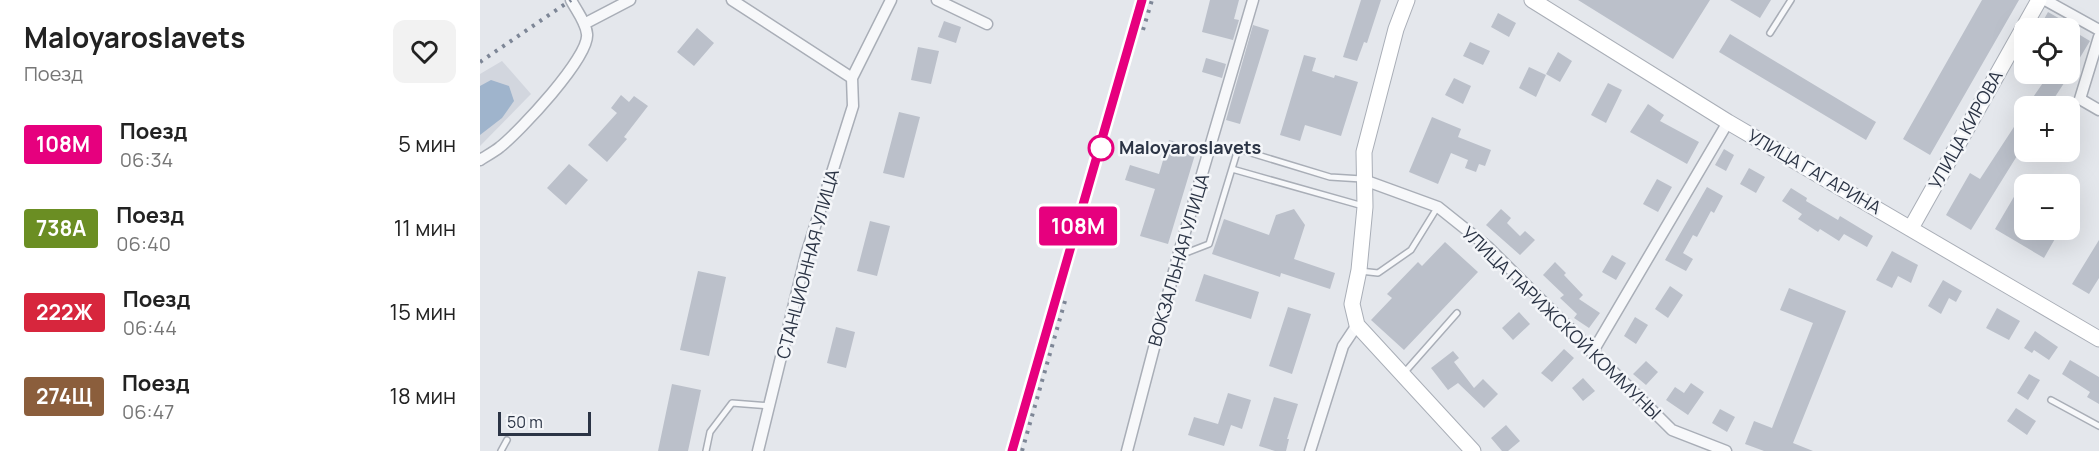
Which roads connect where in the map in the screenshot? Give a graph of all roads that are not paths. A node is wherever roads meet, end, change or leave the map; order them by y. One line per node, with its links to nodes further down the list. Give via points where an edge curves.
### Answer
1 (571, 0): 12 (street)
2 (630, 0): 12 (street)
3 (732, 0): 17 (street)
4 (891, 0): 17 (street)
5 (937, 0): 13 (street)
6 (1253, 0): 26 (street, ВОКЗАЛЬНАЯ УЛИЦА)
7 (1407, 0): 22 (main road, via 1364,152)
8 (1532, 0): 19 (main road, УЛИЦА ГАГАРИНА)
9 (1791, 0): 15 (lane)
10 (2039, 0): 25 (main road, УЛИЦА КИРОВА)
11 (2045, 0): 14 (street)
12 (584, 24): 20 (street, via 588,35 585,44 564,80 500,147)
13 (987, 24)
14 (2099, 30)
15 (1770, 33)
16 (2099, 37): 18 (street, via 2080,99)
17 (852, 78): 34 (street, СТАНЦИОННАЯ УЛИЦА, via 853,106 806,255)
18 (2099, 110)
19 (1728, 122): 25 (main road, УЛИЦА ГАГАРИНА); 31 (street)
20 (480, 160)
21 (1232, 169): 22 (lane, via 1238,149 1330,177); 23 (lane); 26 (lane, via 1209,244)
22 (1364, 180): 23 (main road); 24 (street, УЛИЦА ПАРИЖСКОЙ КОММУНЫ)
23 (1365, 207): 27 (main road)
24 (1438, 207): 27 (lane, via 1411,250 1378,273); 31 (street, УЛИЦА ПАРИЖСКОЙ КОММУНЫ, via 1488,247)
25 (1911, 228): 30 (main road, УЛИЦА ГАГАРИНА)
26 (1178, 256): 40 (street, ВОКЗАЛЬНАЯ УЛИЦА)
27 (1359, 270): 29 (main road, via 1352,304)
28 (1457, 313): 32 (lane)
29 (1357, 325): 32 (main road); 41 (street, via 1343,346)
30 (2099, 339)
31 (1592, 353): 43 (street, УЛИЦА ПАРИЖСКОЙ КОММУНЫ, via 1672,430)
32 (1402, 374): 42 (main road)
33 (2051, 400): 35 (lane)
34 (770, 406): 38 (lane, via 732,402 710,432); 39 (street, СТАНЦИОННАЯ УЛИЦА)
35 (2099, 426)
36 (507, 440): 37 (lane)
37 (501, 451)
38 (706, 451)
39 (758, 451)
40 (1127, 451)
41 (1310, 451)
42 (1473, 451)
43 (1726, 451)

